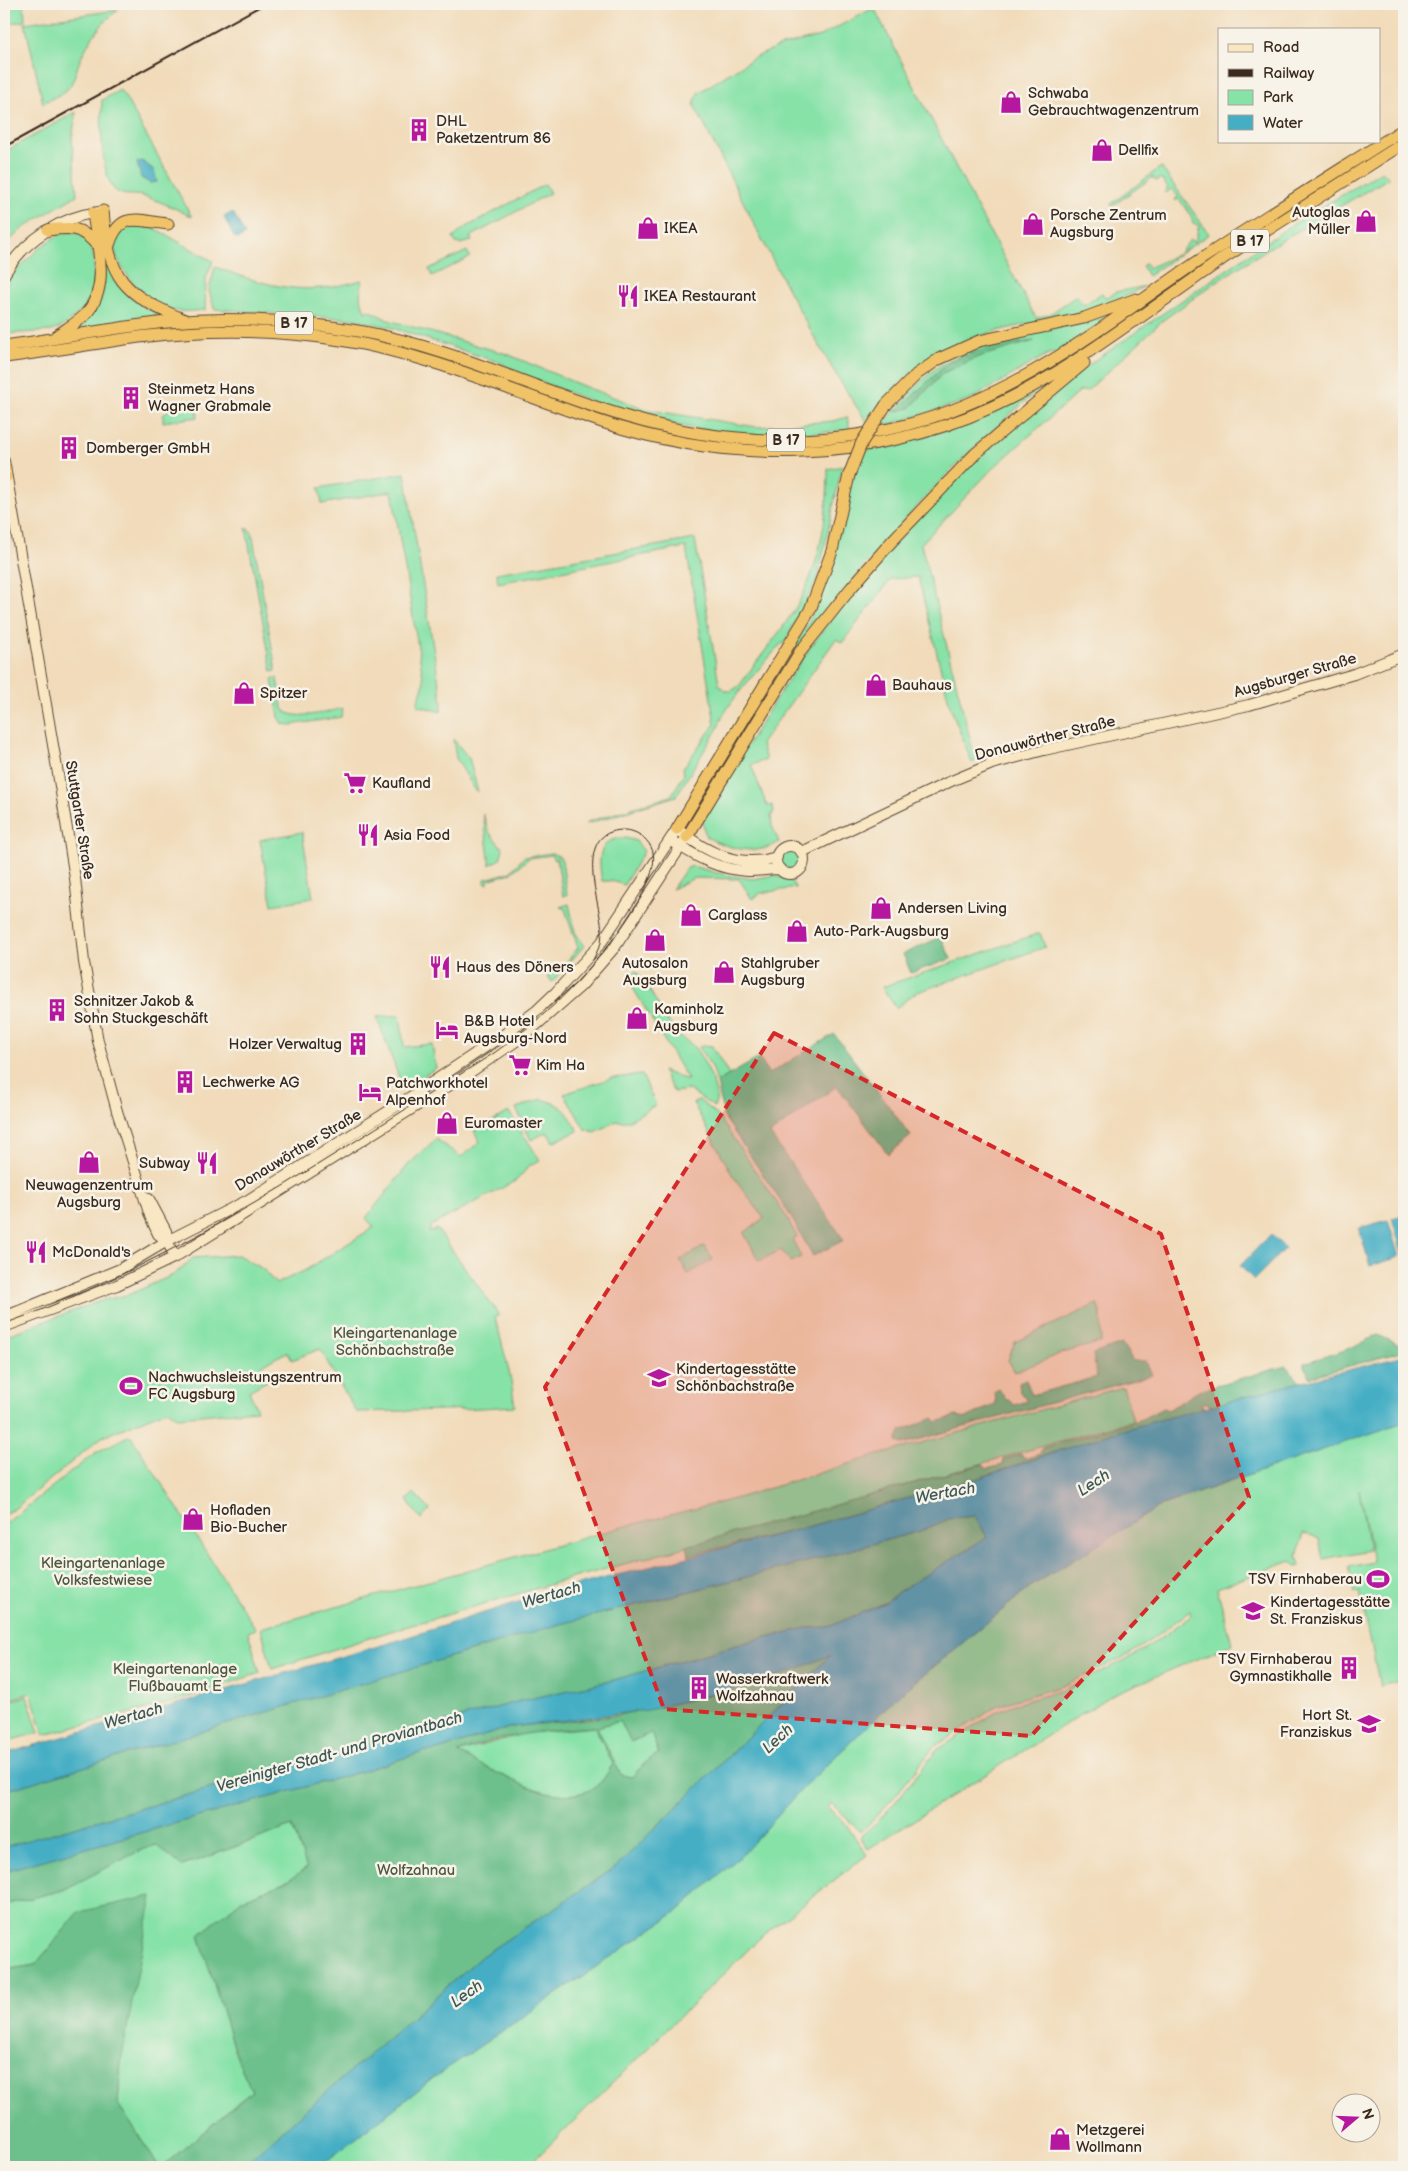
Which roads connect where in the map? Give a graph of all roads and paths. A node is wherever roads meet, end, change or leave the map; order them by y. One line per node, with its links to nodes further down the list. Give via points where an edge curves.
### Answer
1 (1404, 129): 9 (highway, B 17)
2 (1404, 142): 10 (highway, B 17, via 1210,267)
3 (98, 212): 5 (main road, via 74,217); 6 (highway); 7 (highway)
4 (168, 224): 7 (highway, via 130,220 120,223)
5 (48, 230): 6 (highway, via 75,228 85,232); 8 (main road, via 30,244)
6 (96, 244): 12 (highway, via 100,274 97,295 85,314)
7 (108, 249): 11 (highway, via 120,277 137,296)
8 (4, 274)
9 (1152, 294): 11 (highway, B 17, via 1042,368 964,406 879,431 789,440 739,439 663,427 605,410 453,355 368,333 268,321); 17 (highway, bridge, via 1084,318 979,340 917,374 886,405 862,442 849,475 832,551 810,610)
10 (1139, 317): 13 (highway, B 17, via 1040,382 968,416 880,442 790,452 709,448 661,438 603,422 427,359 366,344 317,337 240,331 170,334); 19 (highway, via 976,454 892,541 800,652)
11 (186, 321): 12 (highway, B 17)
12 (53, 339): 13 (highway, B 17)
13 (6, 351)
14 (4, 470): 23 (main road, Stuttgarter Straße, via 57,768 98,1041 138,1181 166,1231)
15 (1404, 654): 16 (main road, Augsburger Straße, via 1354,674)
16 (1192, 718): 20 (main road, Donauwörther Straße, via 992,764)
17 (677, 829): 18 (main road, Donauwörther Straße); 19 (main road)
18 (670, 839): 19 (main road); 23 (main road, Donauwörther Straße, via 607,935 536,1011 403,1102 263,1191)
19 (683, 841): 21 (main road, via 739,862 763,862); 22 (main road, via 695,856 720,867 750,871); 24 (main road, Donauwörther Straße, via 615,947 581,986 535,1028 466,1075)
20 (802, 852): 21 (main road, via 796,847 786,846); 22 (main road, via 804,862 800,869 792,873)
21 (777, 857): 22 (main road)
22 (780, 869)
23 (167, 1241): 24 (main road, Stuttgarter Straße); 25 (main road, Donauwörther Straße, via 120,1269)
24 (175, 1256): 26 (main road, Donauwörther Straße, via 117,1286)
25 (4, 1317)
26 (4, 1327)

